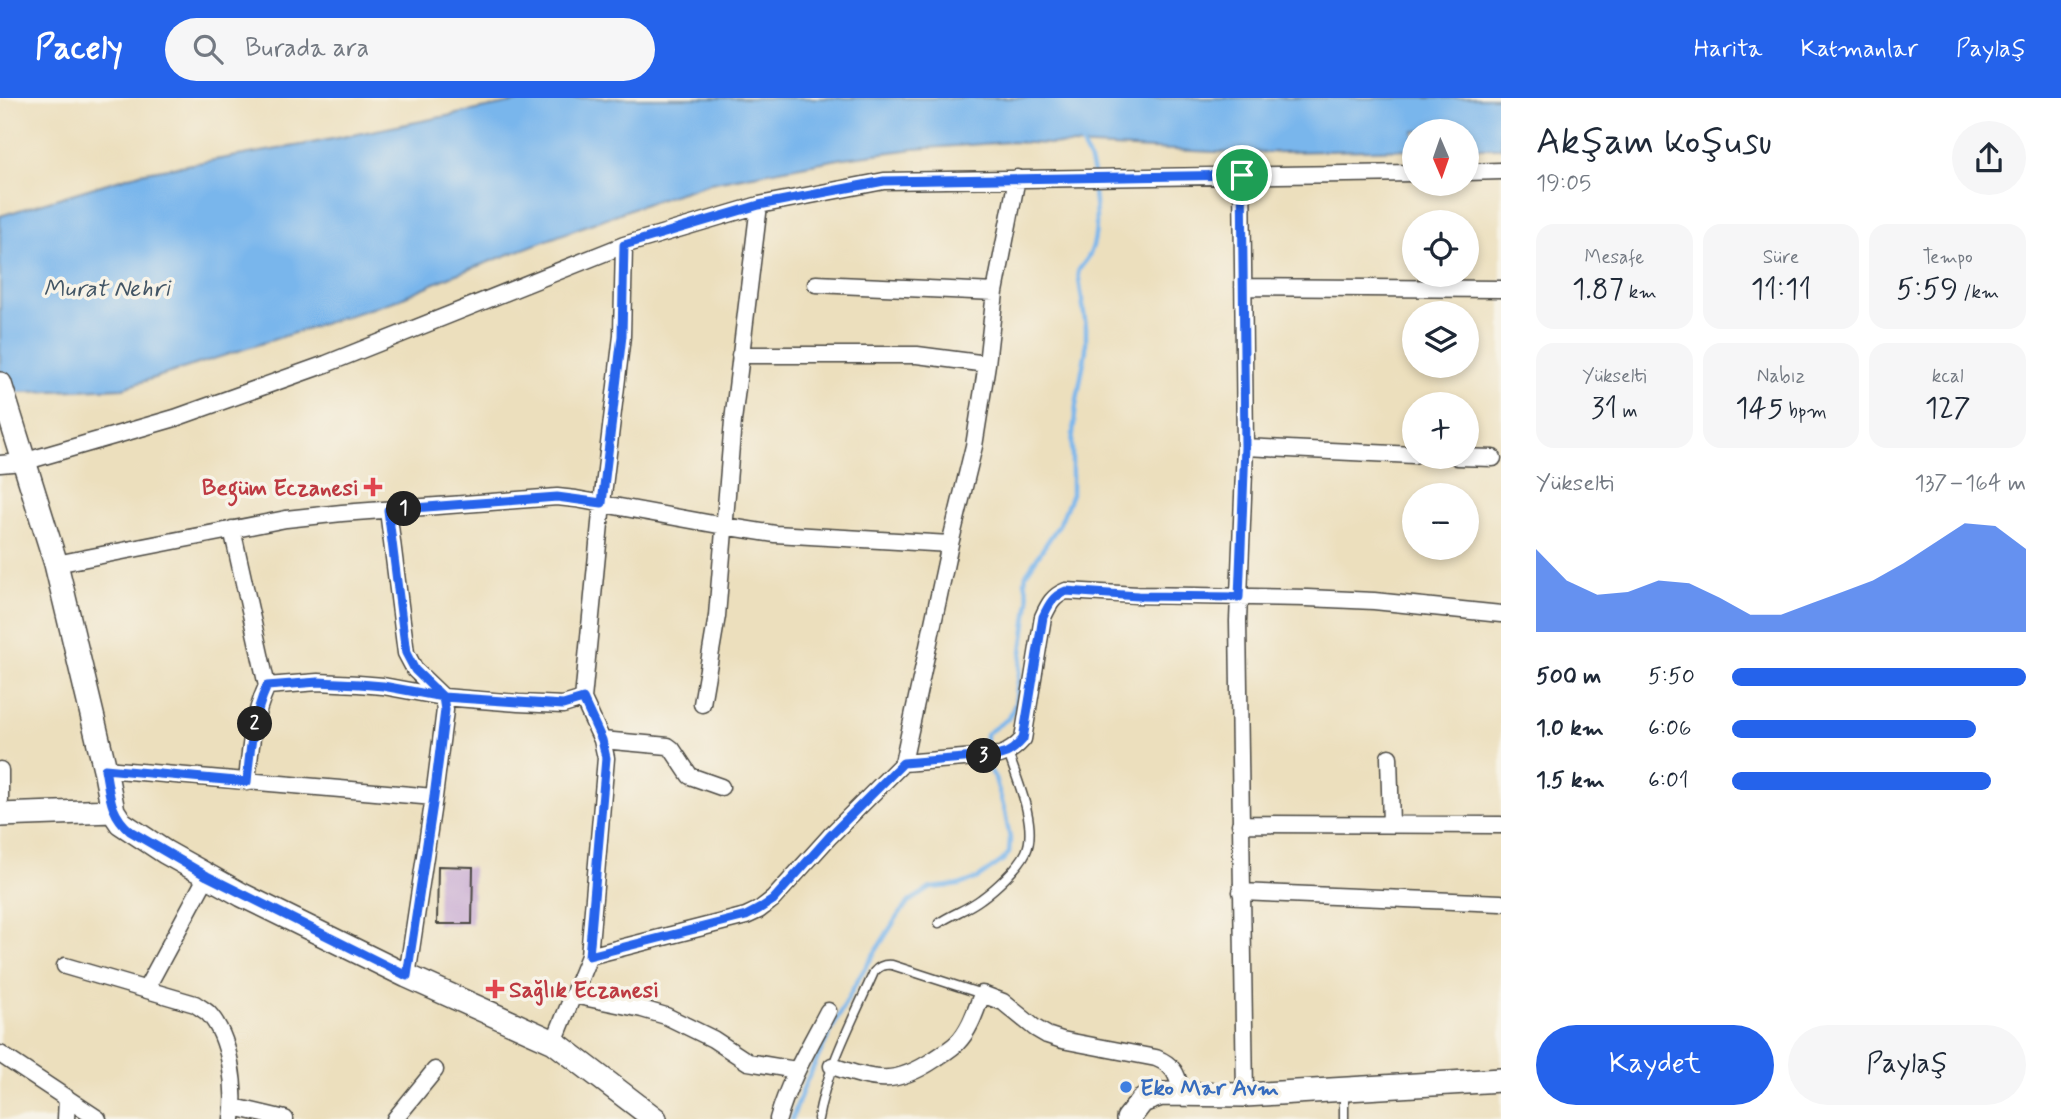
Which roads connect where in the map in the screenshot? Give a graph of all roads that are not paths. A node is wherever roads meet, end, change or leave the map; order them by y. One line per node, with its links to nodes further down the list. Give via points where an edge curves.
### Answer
1 (1501, 171): 2 (street)
2 (1479, 172)
3 (1402, 173): 4 (street)
4 (1242, 175): 5 (street); 9 (street)
5 (1017, 178): 6 (street, via 884,181); 11 (street)
6 (759, 205): 7 (street); 12 (street)
7 (624, 245): 19 (street, via 314,369 175,418); 20 (street, via 622,336)
8 (816, 284): 11 (street)
9 (1243, 287): 10 (street); 15 (street)
10 (1501, 289)
11 (995, 292): 13 (street)
12 (740, 355): 13 (street, via 917,355); 22 (street)
13 (987, 364): 24 (street, via 974,446)
14 (0, 384): 19 (main road, via 8,411)
15 (1245, 447): 16 (street); 26 (street)
16 (1402, 454)
17 (1479, 458): 18 (street)
18 (1493, 458)
19 (11, 463): 25 (main road)
20 (602, 503): 21 (street, via 557,497); 22 (street); 32 (street)
21 (388, 510): 23 (street); 28 (street)
22 (724, 526): 24 (street, via 775,534); 33 (street, via 716,629)
23 (232, 529): 25 (street); 29 (street)
24 (950, 544): 37 (street)
25 (56, 564): 38 (main road)
26 (1239, 597): 27 (street, via 1374,601); 35 (street, via 1066,591 1056,595 1043,617 1023,739); 46 (street)
27 (1501, 614)
28 (406, 653): 30 (street); 31 (street, via 415,670)
29 (267, 686): 30 (street, via 318,682); 40 (street, via 254,727)
30 (394, 688): 31 (street)
31 (443, 697): 32 (street, via 563,705); 42 (street, via 444,725)
32 (583, 699): 34 (street)
33 (702, 704)
34 (602, 740): 41 (street, via 668,746 691,776); 53 (street, via 606,758)
35 (1004, 754): 37 (street); 52 (lane, via 1021,791 1029,828 1027,849 982,899)
36 (1389, 757): 47 (street)
37 (903, 763): 53 (street, via 773,900 759,909)
38 (105, 769): 40 (street); 44 (main road)
39 (0, 770): 43 (street)
40 (247, 782): 42 (street)
41 (721, 787)
42 (434, 797): 55 (street)
43 (0, 800)
44 (113, 811): 45 (main road); 49 (main road, via 130,831)
45 (0, 815)
46 (1240, 824): 47 (street); 50 (street)
47 (1391, 824): 48 (street)
48 (1501, 825)
49 (207, 876): 55 (main road); 56 (street)
50 (1241, 892): 51 (street); 68 (street)
51 (1501, 903)
52 (939, 923)
53 (589, 956): 58 (street)
54 (65, 966): 56 (street)
55 (407, 976): 60 (main road)
56 (146, 989): 70 (street, via 195,1004 209,1014 222,1036 231,1070)
57 (982, 994): 62 (street, via 958,1042 910,1075 890,1079 861,1076); 62 (lane, via 892,965 882,966 874,972); 67 (street, via 1003,1002 1047,1035 1165,1062 1176,1072)
58 (573, 995): 60 (street); 64 (street, via 666,1016 748,1062)
59 (828, 1011): 64 (street)
60 (554, 1042): 75 (main road)
61 (0, 1054): 69 (street)
62 (832, 1066): 77 (lane)
63 (435, 1070): 74 (street)
64 (796, 1070): 76 (street)
65 (1501, 1080): 66 (main road)
66 (1344, 1090): 68 (main road); 79 (lane)
67 (1183, 1095): 68 (main road); 78 (main road, via 1161,1094 1142,1101)
68 (1245, 1095)
69 (67, 1098): 71 (street); 72 (street)
70 (233, 1113): 73 (street)
71 (66, 1119)
72 (98, 1119)
73 (285, 1119)
74 (395, 1119)
75 (654, 1119)
76 (778, 1119)
77 (818, 1119)
78 (1128, 1119)
79 (1344, 1119)

